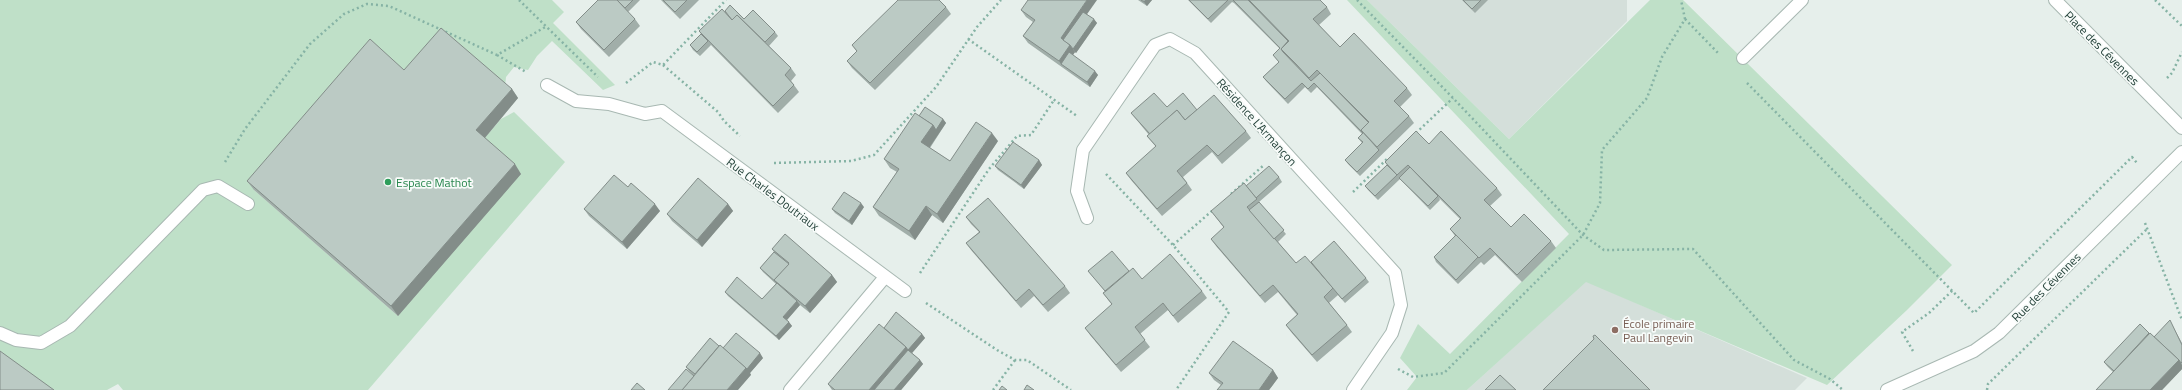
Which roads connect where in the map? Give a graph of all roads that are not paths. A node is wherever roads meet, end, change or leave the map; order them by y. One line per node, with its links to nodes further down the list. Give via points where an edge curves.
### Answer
1 (1802, 0): 3 (street)
2 (2055, 0): 5 (street, Place des Cévennes)
3 (1743, 58)
4 (547, 85): 9 (street, Rue Charles Doutriaux, via 576,101 609,104 645,114 662,111)
5 (2182, 128)
6 (2182, 152): 14 (street, Rue des Cévennes, via 1999,333 1974,351)
7 (248, 204): 11 (street, via 218,186 203,190 70,326 41,343 16,340)
8 (1087, 218): 13 (street, Résidence L'Armançon, via 1077,191 1083,150 1155,45 1170,39 1196,53 1395,273 1401,305 1392,333)
9 (885, 277): 10 (street, Rue Charles Doutriaux); 12 (street)
10 (905, 291)
11 (0, 333)
12 (790, 390)
13 (1354, 390)
14 (1887, 390)

